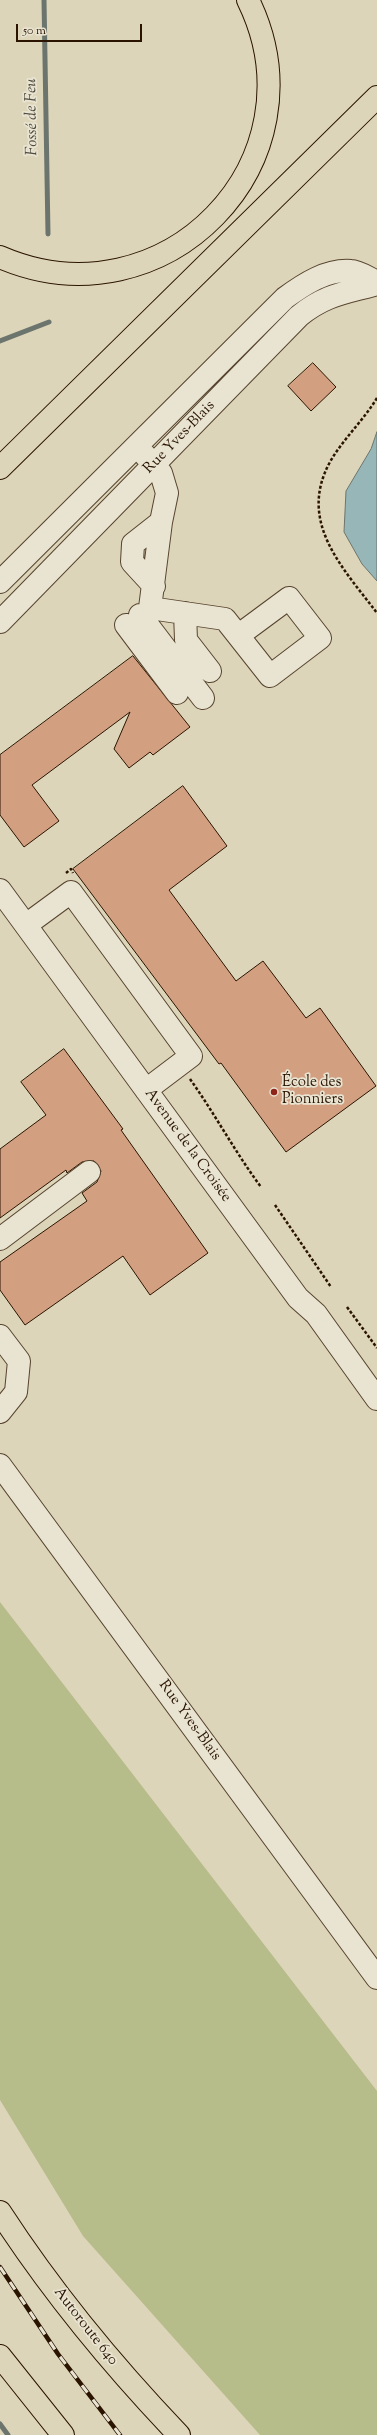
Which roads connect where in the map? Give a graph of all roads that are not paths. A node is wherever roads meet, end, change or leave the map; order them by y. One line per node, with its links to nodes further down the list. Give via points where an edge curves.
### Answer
1 (248, 0): 3 (highway, via 265,48 268,73 267,113 262,134 248,169 235,192 212,219 194,236 161,256 119,269 94,273 58,272)
2 (377, 97): 7 (highway)
3 (0, 257)
4 (377, 283): 5 (street, Rue Yves-Blais, via 352,270 325,275 308,282 285,298); 6 (street, Rue Yves-Blais, via 331,295 310,308)
5 (136, 446): 6 (street); 8 (street, Rue Yves-Blais)
6 (154, 465): 9 (street, via 161,474 167,493 150,608); 10 (street, Rue Yves-Blais)
7 (0, 468)
8 (0, 582)
9 (185, 613): 11 (street, via 225,619); 12 (street, via 186,640)
10 (0, 622)
11 (239, 635)
12 (210, 671)
13 (177, 693): 14 (street, via 133,620)
14 (203, 698)
15 (0, 890): 16 (street, Avenue de la Croisée)
16 (26, 925): 17 (street, Avenue de la Croisée); 17 (street, via 71,892 191,1056)
17 (146, 1090): 21 (street, Avenue de la Croisée, via 298,1298 316,1314)
18 (89, 1172): 19 (street)
19 (0, 1239)
20 (0, 1336): 22 (street, via 19,1361 16,1392)
21 (377, 1399)
22 (0, 1412)
23 (0, 1465): 24 (street, Rue Yves-Blais)
24 (377, 1978)
25 (0, 2212): 28 (highway, Autoroute 640, via 86,2328)
26 (0, 2356): 27 (highway)
27 (63, 2435)
28 (179, 2435)

